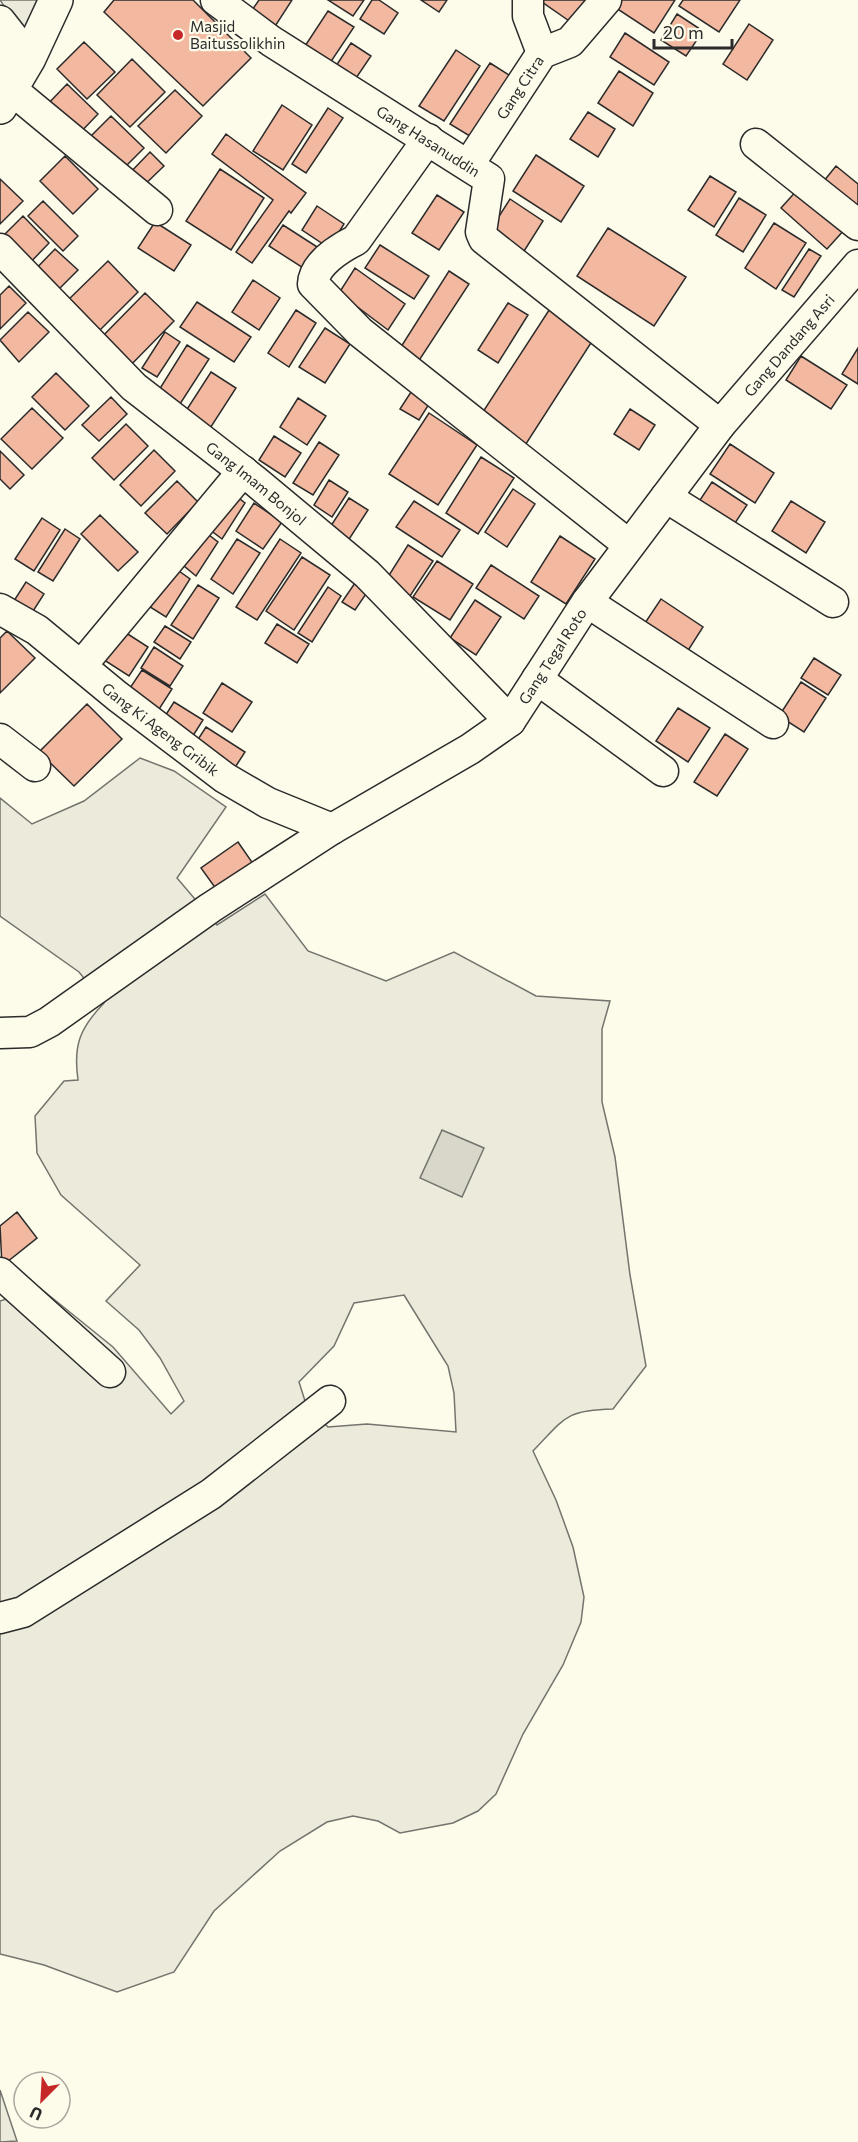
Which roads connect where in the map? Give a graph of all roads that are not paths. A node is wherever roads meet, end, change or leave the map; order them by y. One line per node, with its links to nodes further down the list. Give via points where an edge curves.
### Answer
1 (56, 0): 7 (main road)
2 (216, 0): 8 (street, Gang Hasanuddin, via 271,41)
3 (528, 0): 6 (street, via 528,16)
4 (606, 0): 6 (street, Gang Citra, via 570,42)
5 (2, 23): 7 (street)
6 (542, 53): 10 (street, Gang Citra)
7 (10, 80): 11 (street)
8 (428, 139): 10 (street, Gang Hasanuddin); 18 (street, via 356,240 327,261 316,273 313,284 360,332)
9 (756, 144): 12 (street)
10 (470, 164): 15 (street, Gang Hasanuddin, via 489,179 481,232 484,239)
11 (157, 210)
12 (858, 225)
13 (0, 249): 16 (street, Gang Imam Bonjol, via 134,387)
14 (858, 265): 15 (street, Gang Dandang Asri)
15 (720, 425): 17 (street, Gang Tegal Roto)
16 (243, 471): 22 (street); 24 (street, Gang Imam Bonjol, via 367,574)
17 (666, 497): 18 (street, Gang Tegal Roto); 20 (street)
18 (629, 545): 19 (street, Gang Tegal Roto)
19 (586, 602): 23 (street, Gang Tegal Roto); 25 (street)
20 (833, 602)
21 (0, 609): 22 (street, Gang Ki Ageng Gribik, via 37,630)
22 (81, 666): 29 (street, Gang Ki Ageng Gribik, via 225,778 268,804)
23 (537, 679): 24 (street, Gang Tegal Roto); 28 (street)
24 (510, 721): 29 (street, Gang Tegal Roto, via 470,749)
25 (773, 723)
26 (0, 739): 27 (street)
27 (34, 766)
28 (663, 771)
29 (332, 829): 30 (street, Gang Tegal Roto, via 210,908 49,1022 30,1032)
30 (0, 1033)
31 (0, 1273): 32 (street)
32 (110, 1372)
33 (330, 1401): 34 (street, via 211,1494 23,1612)
34 (0, 1618)

